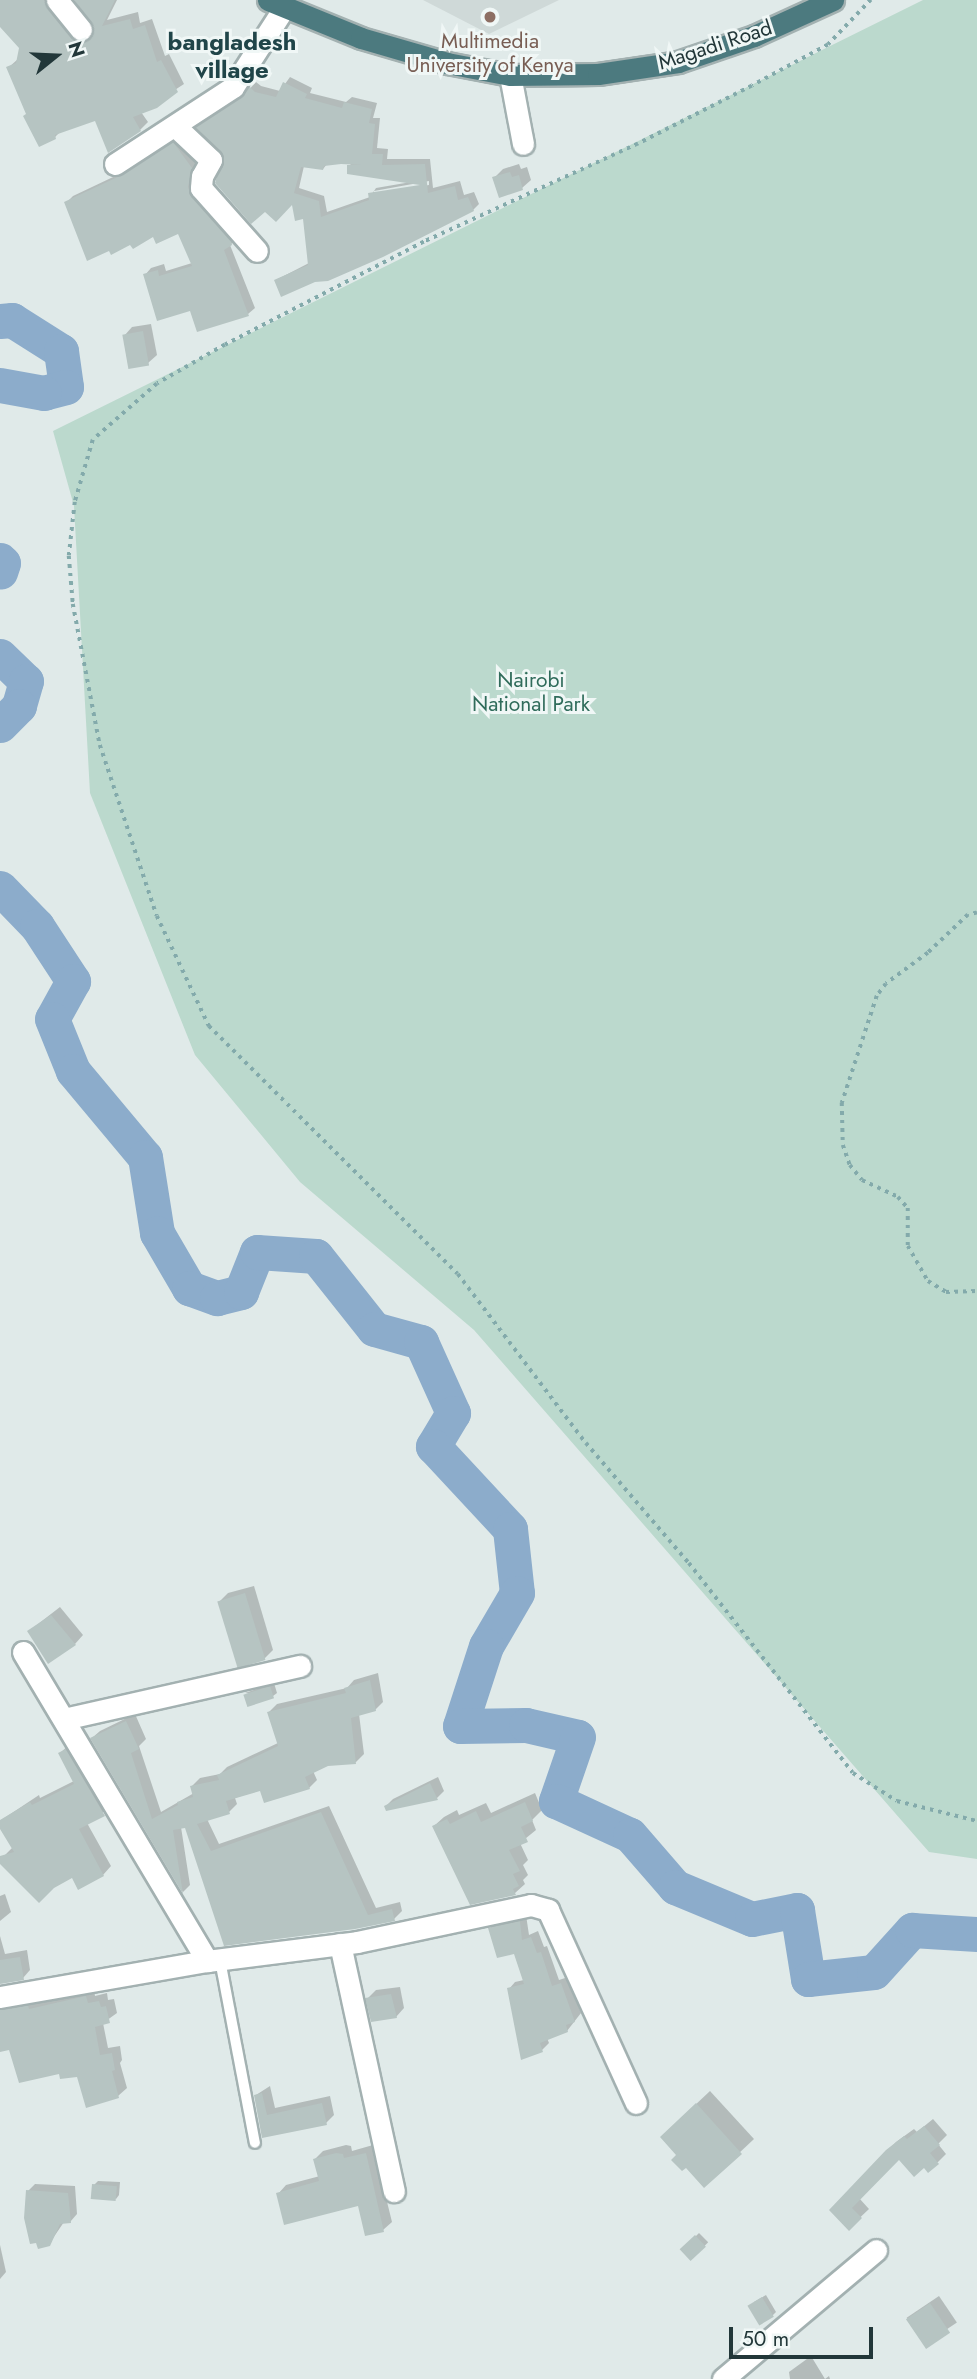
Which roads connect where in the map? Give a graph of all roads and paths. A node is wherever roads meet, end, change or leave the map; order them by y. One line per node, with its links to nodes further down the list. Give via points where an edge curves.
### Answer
1 (57, 0): 5 (street)
2 (833, 0): 6 (highway, Magadi Road, via 754,36 678,62 598,74)
3 (871, 0): 16 (path, via 828,45 774,75 638,144 424,242 157,384 93,440 75,502 69,556 73,604 100,745 157,916 209,1026 458,1274 586,1443 688,1563 853,1773 897,1801)
4 (276, 4): 6 (highway, Magadi Road, via 362,38 447,63); 7 (street, via 233,87)
5 (81, 30)
6 (510, 75): 8 (street)
7 (176, 127): 9 (street); 10 (street, via 211,160 201,188)
8 (523, 144)
9 (116, 164)
10 (257, 251)
11 (977, 913): 12 (path, via 968,915 877,996 842,1103 850,1165 862,1180 898,1197 908,1208 908,1245 928,1281 946,1292)
12 (977, 1291)
13 (23, 1652): 15 (street)
14 (300, 1666): 15 (street)
15 (64, 1719): 18 (street)
16 (977, 1821)
17 (340, 1944): 18 (street); 20 (street, via 531,1905 548,1910); 22 (street)
18 (214, 1960): 19 (street); 21 (lane)
19 (0, 1997)
20 (636, 2103)
21 (255, 2143)
22 (394, 2190)
23 (876, 2249): 24 (street)
24 (723, 2379)

